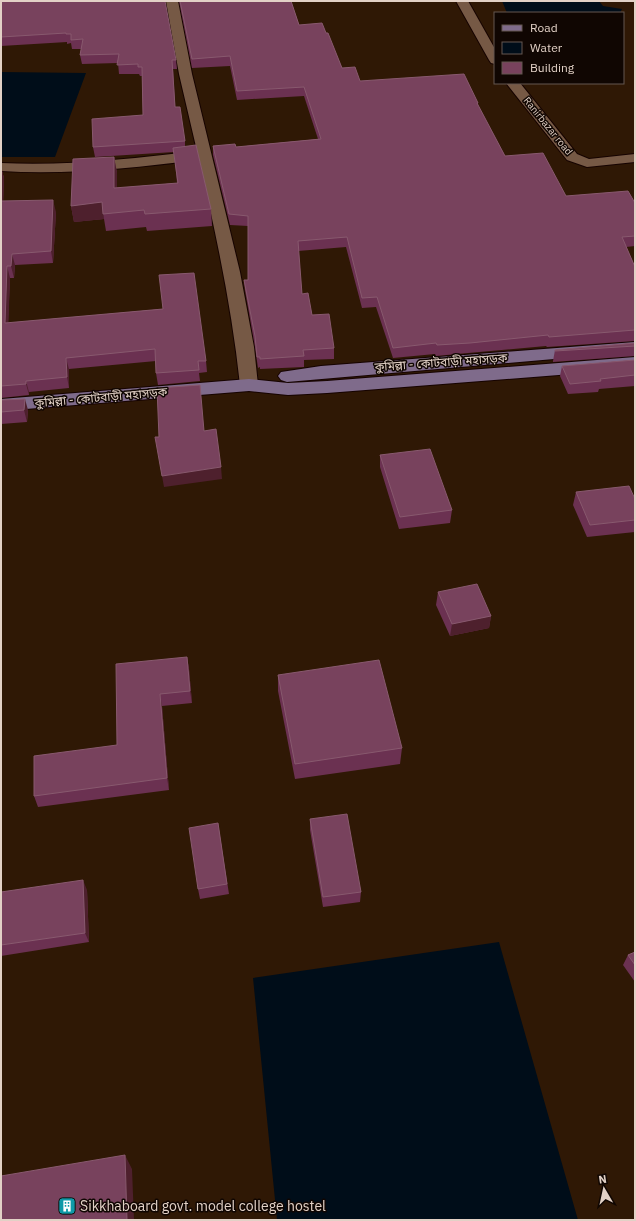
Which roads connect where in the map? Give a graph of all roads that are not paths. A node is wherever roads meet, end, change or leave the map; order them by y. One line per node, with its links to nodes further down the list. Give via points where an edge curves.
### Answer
1 (172, 1): 5 (street, via 187,83)
2 (462, 1): 3 (street)
3 (494, 58)
4 (514, 84): 6 (street, Ranirbazar road, via 572,158 587,163)
5 (205, 155): 7 (street, via 111,166 37,169); 10 (street, via 238,297)
6 (635, 158)
7 (1, 166)
8 (635, 347): 10 (main road, কুমিল্লা - কোটবাড়ী মহাসড়ক, via 321,372 284,376)
9 (635, 363): 10 (main road, কুমিল্লা - কোটবাড়ী মহাসড়ক, via 327,387 288,389)
10 (249, 385): 11 (main road, কুমিল্লা - কোটবাড়ী মহাসড়ক)
11 (1, 405)

